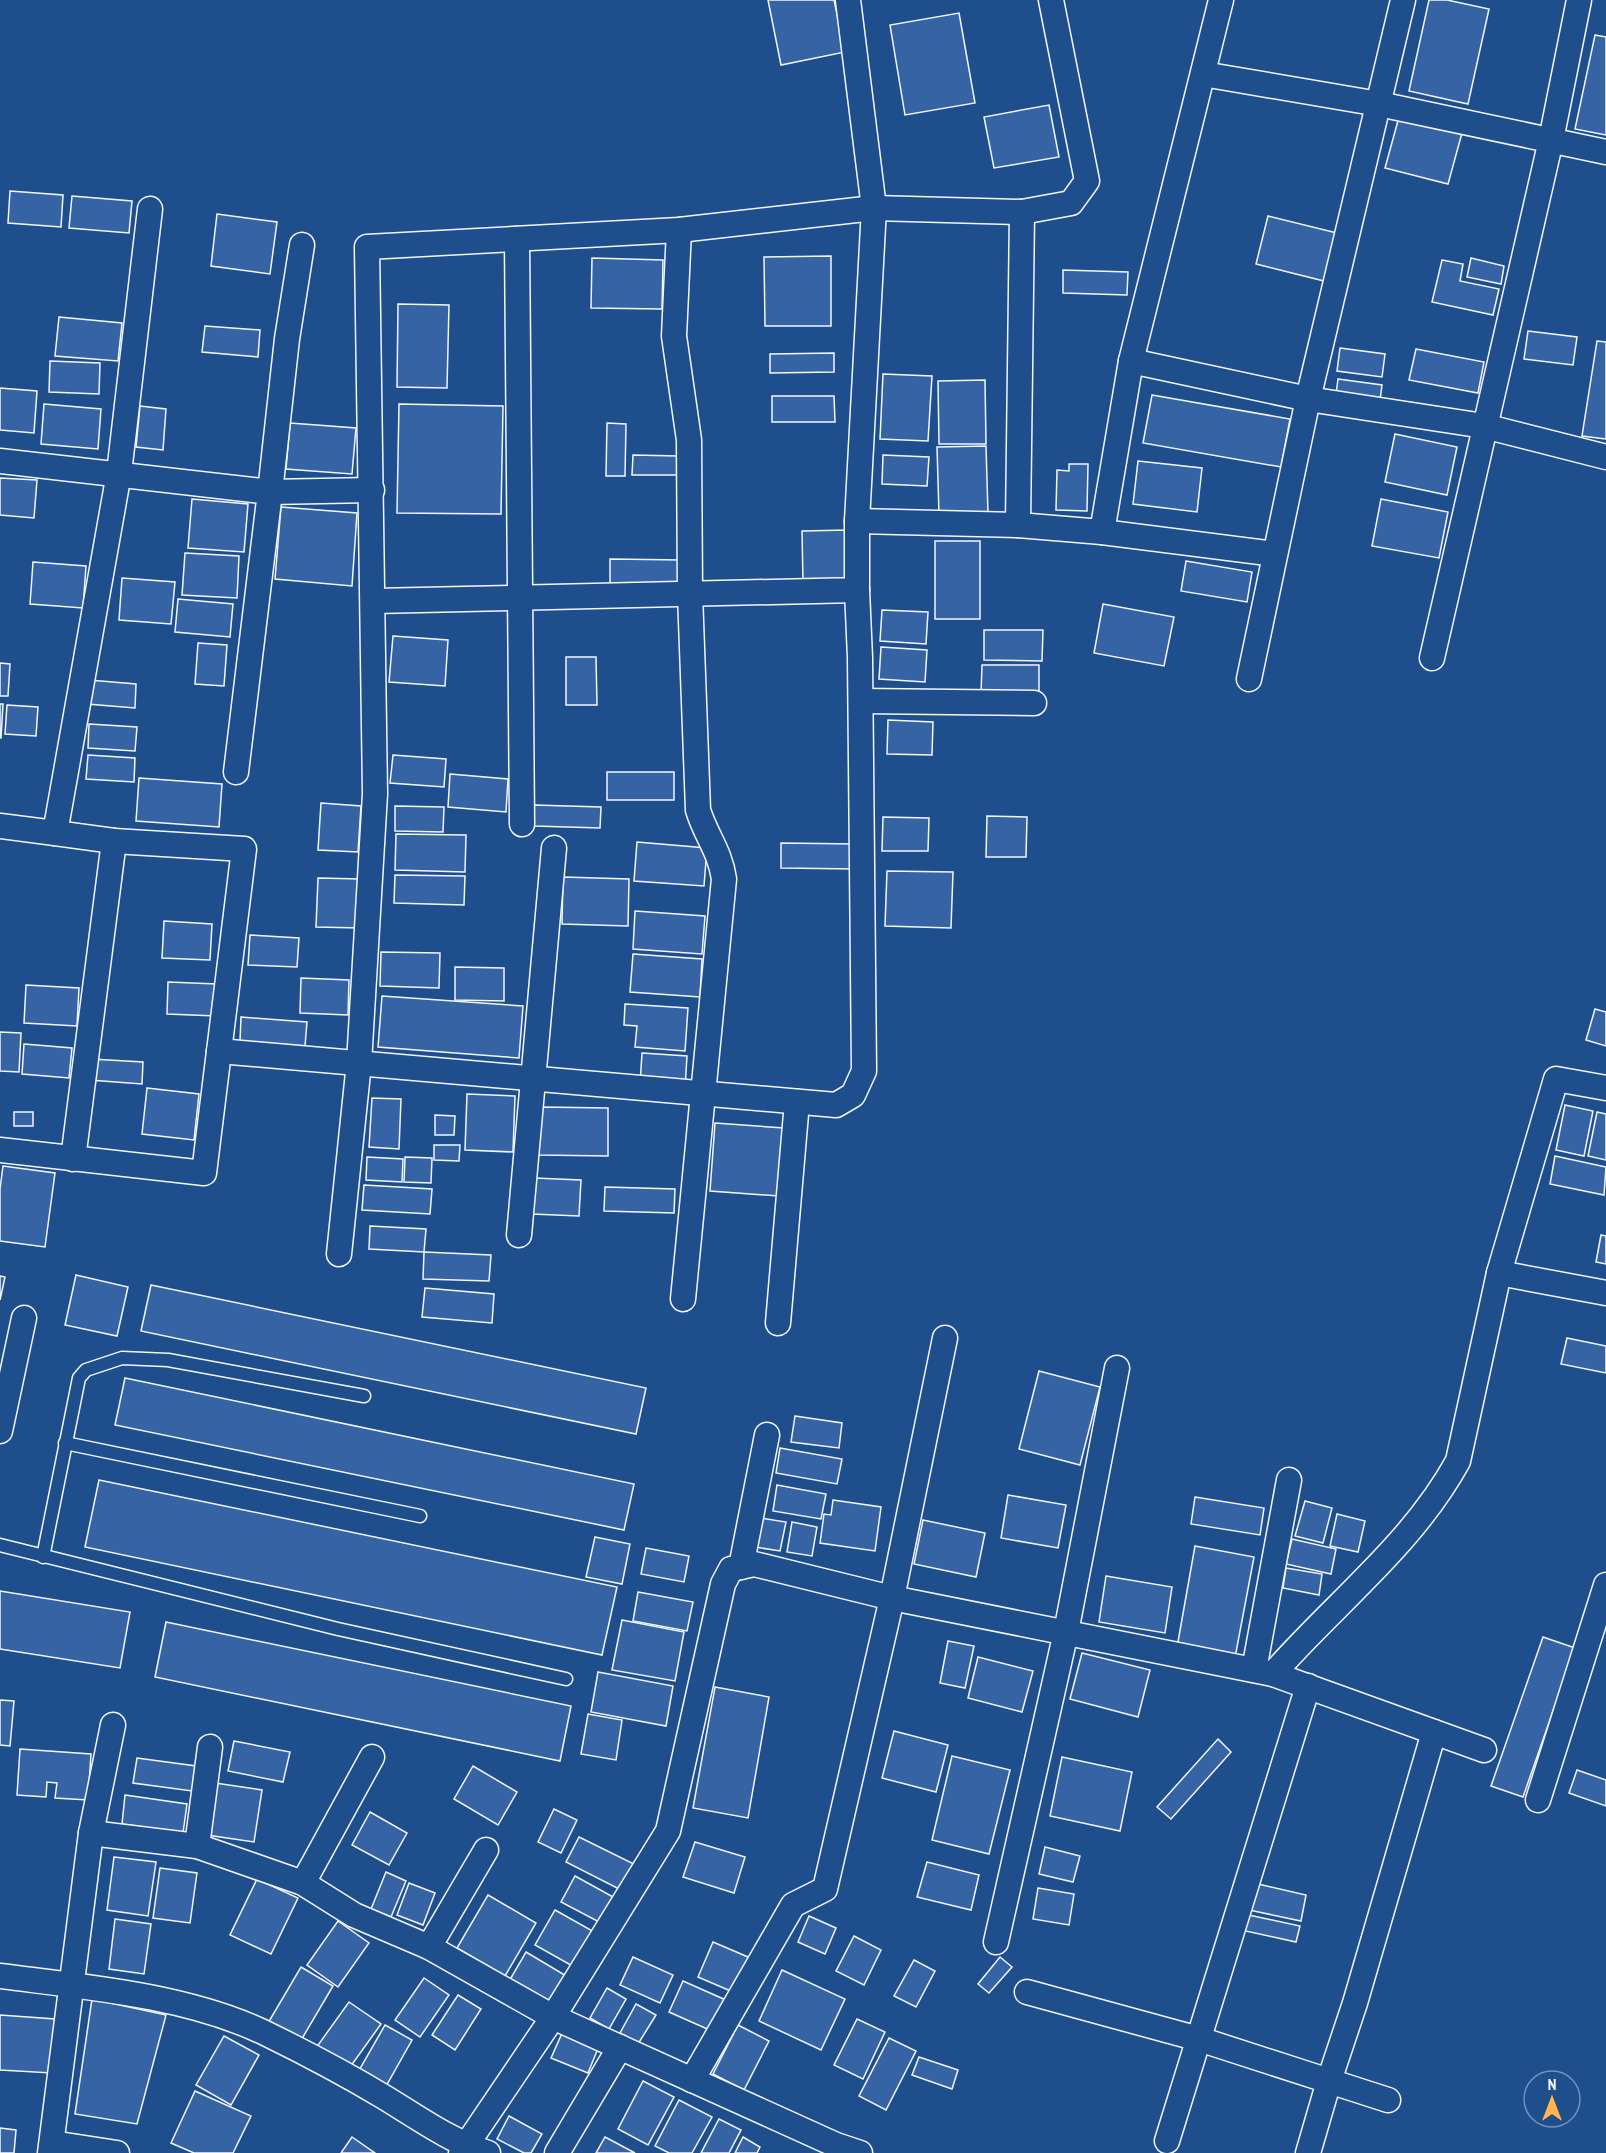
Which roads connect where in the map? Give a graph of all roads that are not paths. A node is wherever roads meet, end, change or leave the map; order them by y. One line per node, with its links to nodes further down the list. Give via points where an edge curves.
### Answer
1 (848, 0): 10 (street)
2 (1051, 0): 12 (street, via 1087,182 1071,203)
3 (1221, 0): 6 (street)
4 (1403, 0): 7 (street)
5 (1579, 0): 8 (street)
6 (1203, 74): 7 (street); 16 (street)
7 (1379, 104): 8 (street); 17 (street)
8 (1551, 140): 9 (street); 18 (street)
9 (1606, 152)
10 (874, 208): 12 (street); 13 (street); 24 (street)
11 (150, 209): 21 (street)
12 (1022, 212): 25 (street)
13 (680, 230): 14 (street); 29 (street, via 674,336 689,441)
14 (517, 239): 22 (street, via 368,248); 30 (street)
15 (302, 245): 23 (street)
16 (1131, 361): 17 (street); 26 (street)
17 (1308, 399): 18 (street); 27 (street)
18 (1484, 426): 19 (street); 32 (street)
19 (1606, 457)
20 (0, 461): 21 (street)
21 (119, 473): 23 (street); 39 (street)
22 (372, 490): 23 (street); 31 (street)
23 (270, 492): 36 (street)
24 (857, 521): 25 (street); 28 (street)
25 (1018, 525): 26 (street)
26 (1102, 532): 27 (street)
27 (1275, 555): 33 (street)
28 (857, 590): 29 (street); 34 (street)
29 (690, 594): 30 (street); 46 (street, via 698,810 705,831 715,844 724,879)
30 (519, 597): 31 (street); 37 (street)
31 (374, 601): 43 (street, via 375,794)
32 (1432, 658)
33 (1249, 679)
34 (861, 701): 35 (street); 47 (street, via 864,1071 853,1095 836,1105)
35 (1034, 703)
36 (236, 772)
37 (522, 824)
38 (0, 826): 39 (street)
39 (55, 833): 40 (street)
40 (114, 841): 42 (street, via 244,849); 49 (street)
41 (554, 848): 44 (street)
42 (219, 1051): 43 (street); 49 (street, via 204,1173)
43 (359, 1063): 44 (street); 51 (street)
44 (533, 1079): 46 (street); 50 (street)
45 (1606, 1088): 52 (street, via 1556,1079)
46 (702, 1094): 47 (street); 54 (street)
47 (797, 1102): 56 (street)
48 (0, 1150): 49 (street)
49 (74, 1159)
50 (519, 1234)
51 (339, 1254)
52 (1499, 1273): 53 (street); 71 (street, via 1458,1461 1443,1489 1406,1537)
53 (1606, 1293)
54 (683, 1299)
55 (24, 1318): 60 (street)
56 (778, 1323)
57 (945, 1338): 69 (street)
58 (1117, 1368): 70 (street)
59 (364, 1396): 62 (lane, via 168,1360 122,1358 86,1370 79,1378)
60 (0, 1431)
61 (767, 1436): 67 (street)
62 (65, 1443): 64 (lane); 66 (lane)
63 (1289, 1480): 71 (street)
64 (420, 1516)
65 (0, 1545): 66 (lane)
66 (43, 1557): 72 (lane, via 338,1629)
67 (741, 1567): 69 (street, via 754,1564); 89 (street, via 731,1569 723,1584 668,1831)
68 (1606, 1585): 79 (street)
69 (892, 1598): 70 (street); 92 (street, via 825,1889 793,1905)
70 (1066, 1632): 71 (street); 84 (street)
71 (1263, 1672): 73 (street)
72 (566, 1679)
73 (1308, 1686): 75 (street); 90 (street)
74 (113, 1725): 80 (street)
75 (1434, 1732): 77 (street); 93 (street)
76 (210, 1747): 81 (street)
77 (1484, 1750)
78 (372, 1757): 83 (street)
79 (1538, 1800)
80 (91, 1833): 81 (street); 87 (street)
81 (196, 1846): 83 (street)
82 (486, 1850): 85 (street)
83 (303, 1883): 85 (street, via 354,1915)
84 (996, 1942)
85 (429, 1947): 89 (street)
86 (0, 1976): 87 (street)
87 (70, 1985): 96 (street); 97 (street, via 214,2013 261,2031 351,2078)
88 (1027, 1992): 90 (street)
89 (553, 2017): 91 (street); 97 (street)
90 (1199, 2039): 93 (street); 95 (street)
91 (620, 2047): 92 (street); 99 (street)
92 (692, 2080): 100 (street)
93 (1329, 2082): 94 (street); 101 (street)
94 (1388, 2100)
95 (1167, 2141)
96 (51, 2148): 98 (street)
97 (472, 2151)
98 (117, 2153)
99 (557, 2153)
100 (860, 2153)
101 (1308, 2153)

